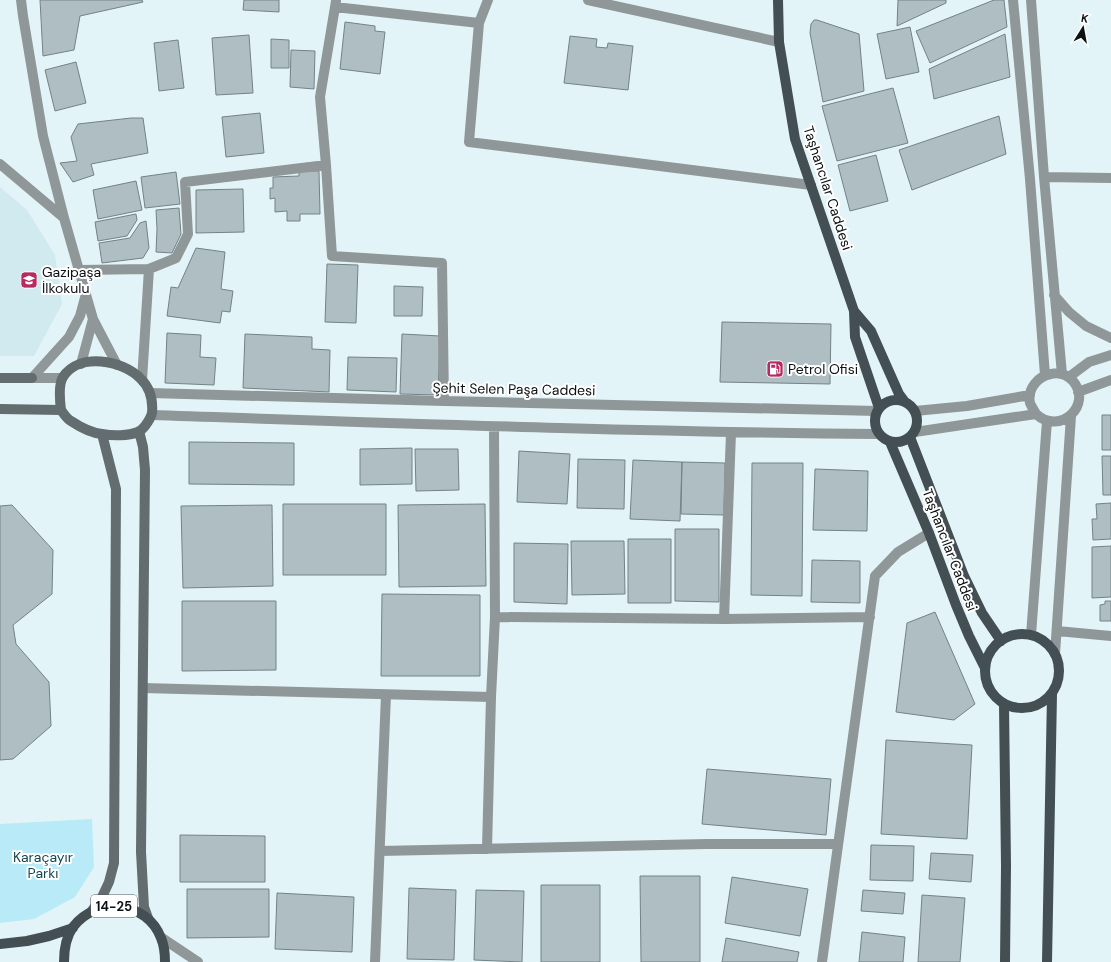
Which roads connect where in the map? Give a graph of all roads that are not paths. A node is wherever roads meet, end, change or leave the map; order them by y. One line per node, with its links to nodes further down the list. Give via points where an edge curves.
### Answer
1 (21, 0): 15 (street, via 42,136)
2 (488, 0): 8 (street)
3 (588, 0): 9 (street)
4 (778, 0): 9 (main road, Taşhancılar Caddesi)
5 (1013, 0): 26 (street)
6 (1031, 0): 12 (street)
7 (336, 3): 8 (street); 11 (street, via 320,97)
8 (479, 23): 14 (street, via 469,142)
9 (779, 42): 14 (main road, Taşhancılar Caddesi, via 795,139)
10 (0, 164): 15 (street)
11 (326, 165): 16 (street, via 185,182 188,234 176,258); 36 (street, via 332,256 442,263)
12 (1044, 177): 13 (street); 19 (street)
13 (1111, 178)
14 (811, 185): 20 (main road, Taşhancılar Caddesi)
15 (64, 218): 17 (street)
16 (150, 269): 17 (street); 31 (street)
17 (80, 270): 18 (street)
18 (86, 294): 21 (street); 29 (street, via 80,316 69,337)
19 (1054, 295): 22 (street, via 1086,326); 27 (street)
20 (854, 311): 37 (main road, via 870,331); 39 (main road, via 855,337)
21 (93, 319): 24 (street); 25 (street)
22 (1111, 338)
23 (1111, 355): 27 (street, via 1089,362)
24 (81, 364): 25 (main road, via 99,361); 30 (main road, via 71,368)
25 (117, 364): 31 (main road)
26 (1045, 375): 27 (street); 35 (street, via 1032,386)
27 (1065, 375): 33 (street, via 1075,384)
28 (0, 378): 29 (main road)
29 (32, 378): 30 (street)
30 (62, 378): 40 (main road, via 59,395)
31 (142, 380): 34 (main road)
32 (1111, 380): 33 (street)
33 (1078, 392): 44 (street, via 1079,401)
34 (150, 393): 36 (street, Şehit Selen Paşa Caddesi); 43 (main road)
35 (1030, 394): 41 (street, via 967,406); 42 (street, via 1030,403)
36 (444, 401): 39 (street, Şehit Selen Paşa Caddesi)
37 (905, 402): 39 (main road, via 891,400); 41 (main road)
38 (0, 409): 40 (main road)
39 (878, 409): 50 (main road, via 874,421)
40 (61, 410): 49 (main road, via 70,420)
41 (915, 411): 51 (main road, via 917,425)
42 (1036, 414): 45 (street); 51 (street)
43 (152, 415): 46 (street); 47 (main road)
44 (1071, 416): 45 (street, via 1056,422); 57 (street)
45 (1047, 421): 58 (street)
46 (494, 427): 48 (street); 54 (street)
47 (140, 432): 49 (main road, via 124,435); 63 (main road, via 145,470)
48 (731, 433): 50 (street); 56 (street)
49 (102, 434): 71 (main road, via 116,489 114,863 102,897)
50 (878, 434): 52 (main road)
51 (912, 435): 52 (main road, via 904,441); 60 (main road, Taşhancılar Caddesi, via 964,576 982,613)
52 (890, 442): 53 (main road, Taşhancılar Caddesi)
53 (929, 533): 55 (street, via 898,552 875,576); 62 (main road, Taşhancılar Caddesi, via 956,605)
54 (495, 616): 56 (street); 66 (street)
55 (870, 617): 56 (street); 68 (street)
56 (724, 619)
57 (1057, 631): 59 (street); 61 (street)
58 (1031, 635): 60 (main road, via 1010,636); 61 (main road, via 1041,639)
59 (1111, 636)
60 (1001, 641): 62 (main road, via 993,648)
61 (1056, 654): 64 (main road, via 1060,675)
62 (985, 668): 67 (main road, via 989,688)
63 (143, 688): 65 (street); 72 (main road, via 141,852 144,907)
64 (1052, 694): 67 (main road, via 1030,708 1014,708); 82 (main road)
65 (386, 695): 66 (street); 70 (street)
66 (491, 697): 69 (street)
67 (1004, 704): 81 (main road)
68 (838, 844): 69 (street); 80 (street)
69 (487, 849): 70 (street)
70 (380, 851): 79 (street)
71 (91, 912): 72 (main road, 14-25, via 114,906 138,912); 73 (main road, 14-25)
72 (148, 918): 74 (main road, 14-25)
73 (73, 928): 75 (main road, 14-25, via 27,941); 76 (main road, 14-25, via 64,950)
74 (162, 938): 77 (main road, 14-25); 78 (street)
75 (0, 944)
76 (64, 962)
77 (165, 962)
78 (198, 962)
79 (375, 962)
80 (822, 962)
81 (1005, 962)
82 (1047, 962)

